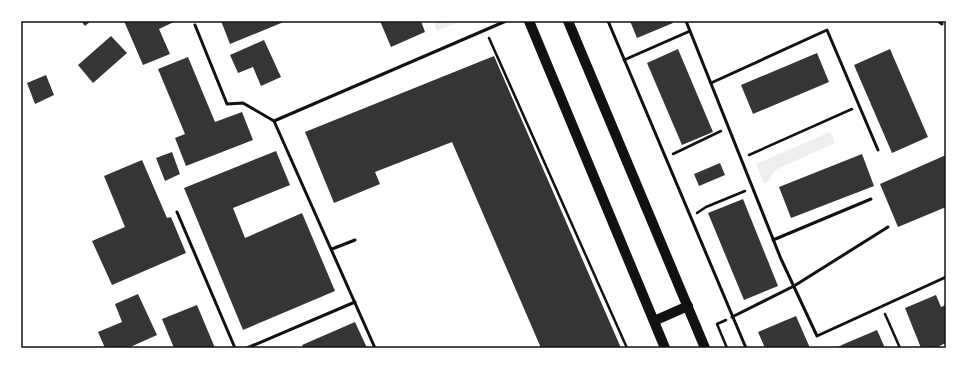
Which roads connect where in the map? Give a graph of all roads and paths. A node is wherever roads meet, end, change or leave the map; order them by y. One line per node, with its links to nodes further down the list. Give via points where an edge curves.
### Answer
1 (506, 21): 9 (lane)
2 (530, 21): 33 (main road)
3 (568, 21): 30 (main road)
4 (608, 21): 11 (lane)
5 (686, 21): 10 (lane)
6 (938, 21): 7 (lane)
7 (942, 24)
8 (195, 25): 14 (lane, via 227,104 243,103)
9 (485, 30): 14 (lane); 37 (path)
10 (690, 31): 11 (lane); 12 (lane)
11 (624, 60): 32 (lane)
12 (711, 83): 13 (lane, via 827,30); 15 (lane)
13 (859, 105): 16 (lane); 18 (path)
14 (274, 121): 26 (lane)
15 (729, 128): 17 (path); 18 (lane)
16 (878, 150)
17 (671, 155)
18 (741, 158): 19 (lane)
19 (752, 188): 22 (path); 25 (lane)
20 (871, 199): 25 (lane)
21 (177, 212): 34 (lane)
22 (695, 214)
23 (888, 227): 28 (lane)
24 (355, 240): 26 (lane)
25 (773, 240): 28 (lane)
26 (332, 249): 29 (lane)
27 (946, 277): 31 (lane)
28 (794, 286): 31 (lane, via 817,336); 32 (lane)
29 (355, 302): 35 (lane); 36 (lane)
30 (688, 306): 33 (main road); 39 (main road)
31 (882, 306): 42 (path)
32 (732, 317): 40 (path, via 717,324); 41 (lane)
33 (654, 321): 38 (main road)
34 (235, 348)
35 (248, 348)
36 (375, 348)
37 (627, 348)
38 (665, 348)
39 (705, 348)
40 (727, 348)
41 (746, 348)
42 (900, 348)

